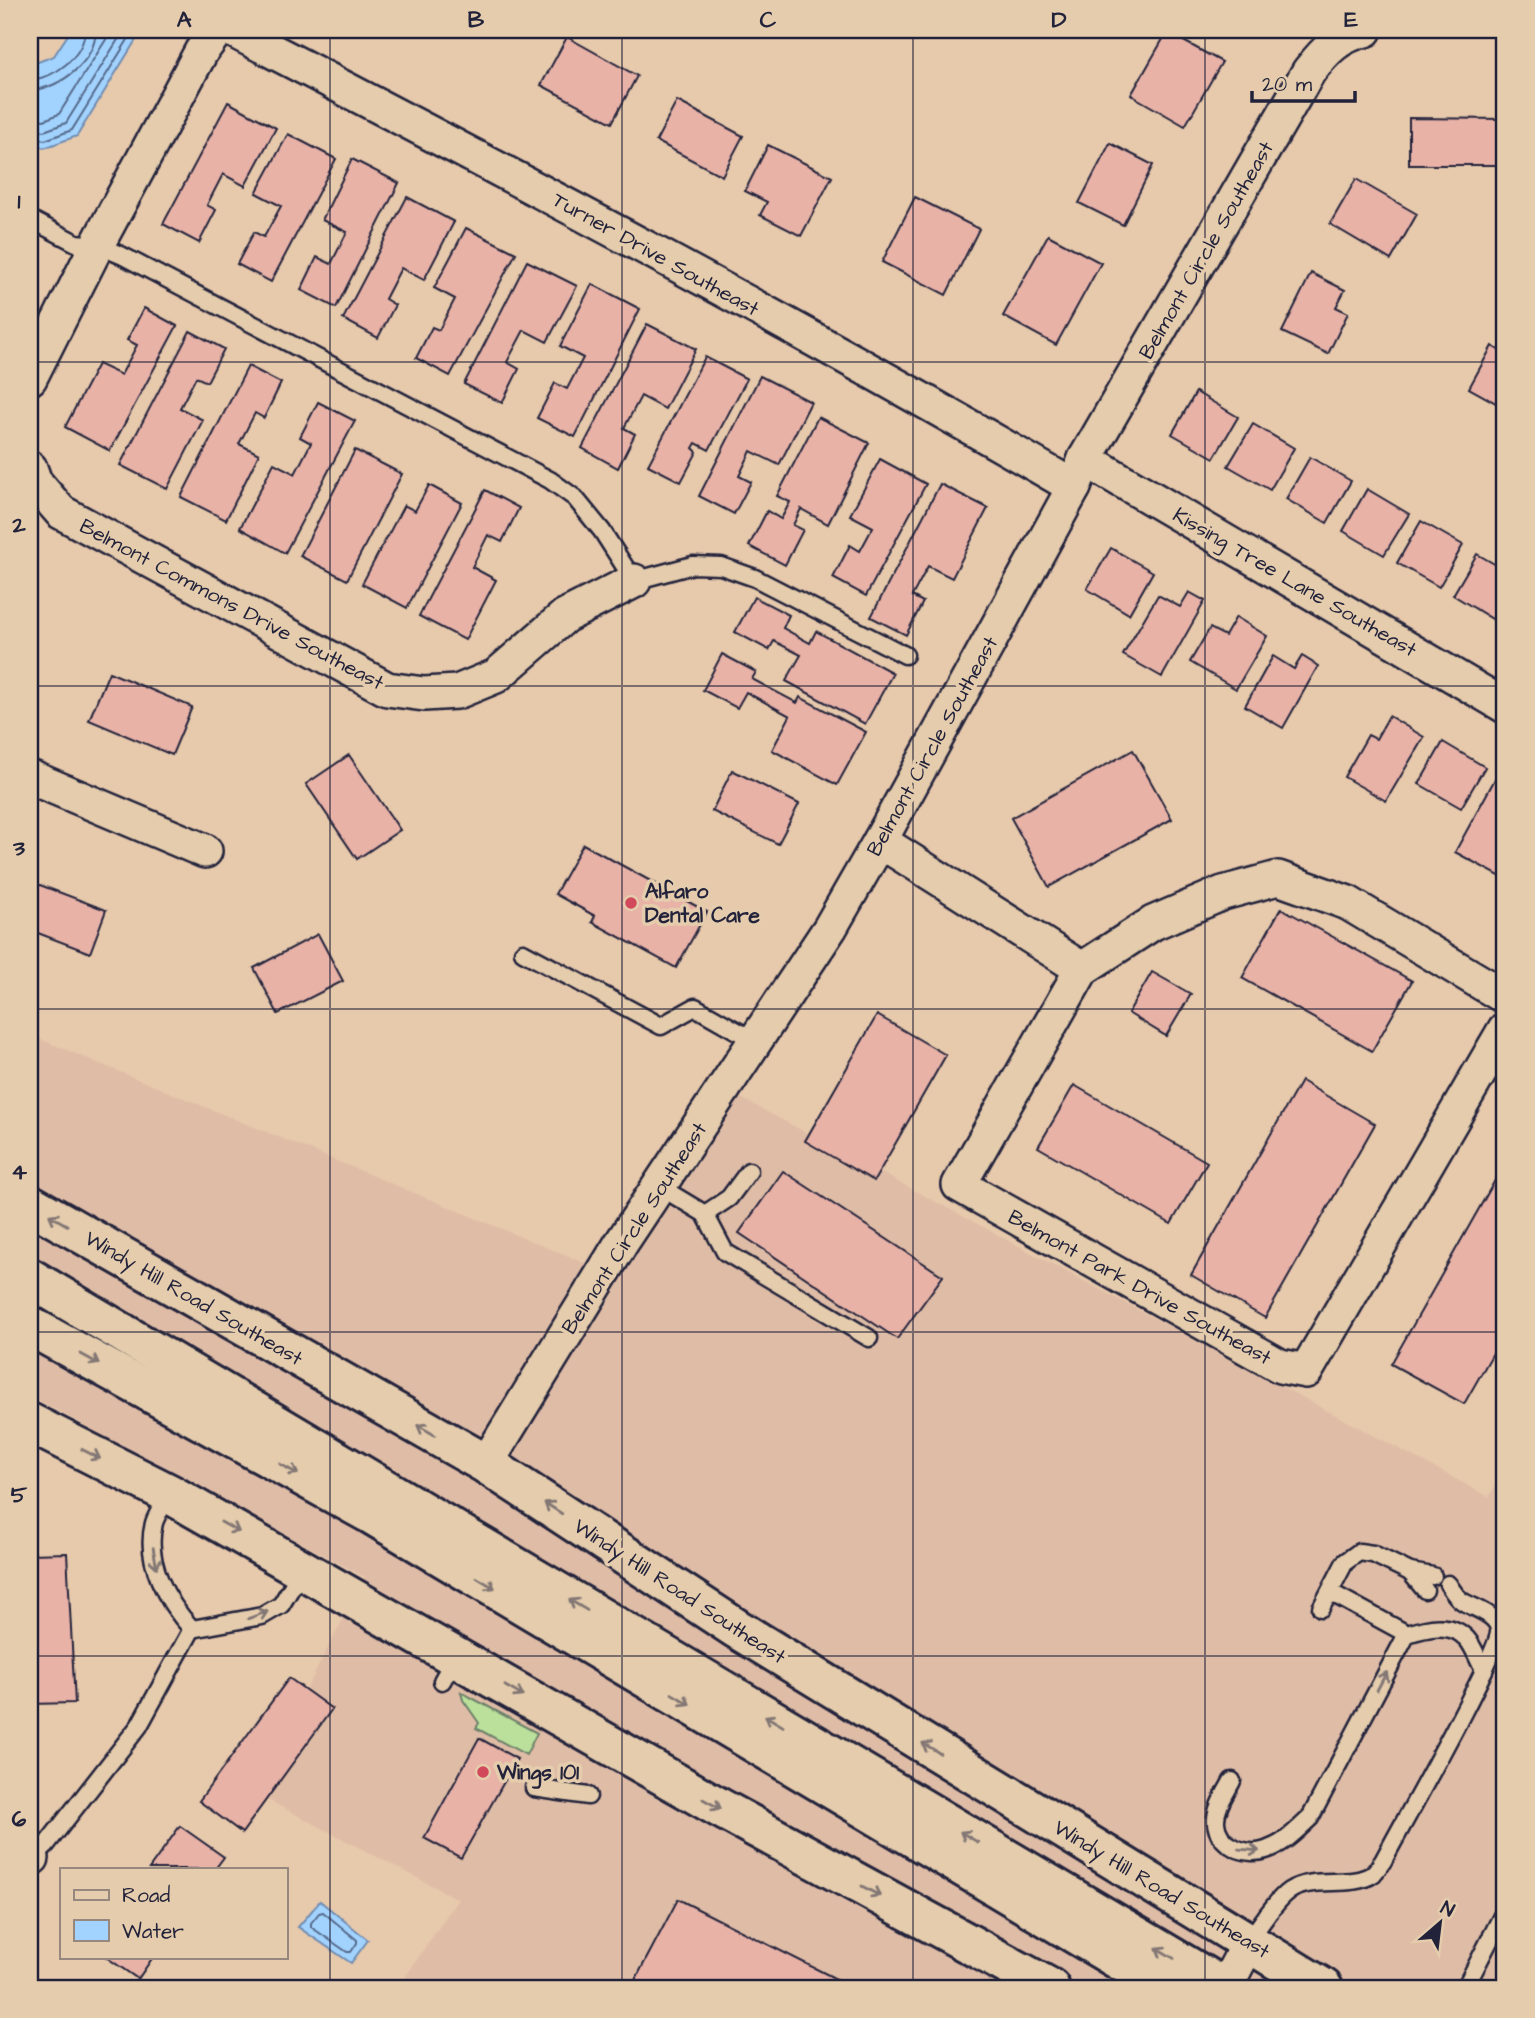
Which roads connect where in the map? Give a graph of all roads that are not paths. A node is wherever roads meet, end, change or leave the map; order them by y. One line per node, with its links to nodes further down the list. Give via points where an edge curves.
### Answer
1 (217, 30): 5 (street)
2 (232, 30): 8 (street, Turner Drive Southeast, via 457,146 891,382)
3 (1342, 34): 8 (street, Belmont Circle Southeast, via 1309,71)
4 (30, 219): 5 (lane, via 76,243)
5 (97, 245): 6 (street); 9 (lane, via 551,480 575,498)
6 (30, 378)
7 (30, 468): 9 (street, Belmont Commons Drive Southeast, via 35,482 61,512 387,688 424,694 457,692 496,677 565,616)
8 (1079, 473): 11 (street, Kissing Tree Lane Southeast); 13 (street, Belmont Circle Southeast)
9 (634, 581): 10 (lane, via 692,565 721,566 755,578)
10 (905, 655)
11 (1505, 706)
12 (30, 777): 14 (street)
13 (880, 841): 16 (street); 19 (street, Belmont Circle Southeast, via 830,928)
14 (205, 851)
15 (523, 952): 19 (lane, via 661,1026 695,1007)
16 (1082, 969): 17 (street, Belmont Park Drive Southeast, via 1153,923 1223,893 1278,878 1348,903); 18 (street, Belmont Park Drive Southeast, via 959,1185 1280,1366 1306,1371)
17 (1505, 997)
18 (1505, 1029)
19 (755, 1041): 21 (street, Belmont Circle Southeast)
20 (749, 1171): 23 (lane, via 729,1198)
21 (660, 1187): 23 (lane); 28 (street, Belmont Circle Southeast)
22 (30, 1204): 28 (main road, Windy Hill Road Southeast, one-way to 22)
23 (705, 1214): 26 (lane, via 725,1252)
24 (30, 1278): 43 (main road, Windy Hill Road Southeast, one-way to 24)
25 (30, 1326): 45 (main road, one-way to 45, via 369,1513)
26 (869, 1338)
27 (30, 1423): 29 (main road, one-way to 29)
28 (486, 1464): 43 (main road, Windy Hill Road Southeast, one-way to 28, via 737,1629)
29 (170, 1494): 30 (main road, one-way to 30); 35 (lane, one-way to 35, via 155,1522 152,1542 161,1583 175,1611)
30 (303, 1568): 35 (lane, one-way to 30, via 262,1616 281,1605); 44 (main road, one-way to 44, via 449,1669 732,1815)
31 (1429, 1583): 32 (lane, via 1373,1554 1359,1552 1345,1562)
32 (1330, 1592): 34 (lane); 36 (lane)
33 (1445, 1592): 37 (lane, via 1495,1619 1499,1630)
34 (1321, 1608)
35 (192, 1629): 41 (lane, via 139,1726 46,1845)
36 (1407, 1634): 37 (lane, via 1447,1627 1466,1637); 38 (lane, one-way to 36, via 1218,1809 1216,1823 1223,1841 1238,1850 1263,1852 1288,1840 1310,1818)
37 (1484, 1670): 43 (lane, via 1373,1874 1314,1882 1288,1891 1257,1928)
38 (1232, 1781)
39 (534, 1788): 40 (lane)
40 (587, 1796)
41 (30, 1858)
42 (1505, 1910): 47 (lane)
43 (1234, 1969): 46 (main road, Windy Hill Road Southeast)
44 (1039, 1984)
45 (1166, 1988)
46 (1323, 1988)
47 (1465, 1988)

